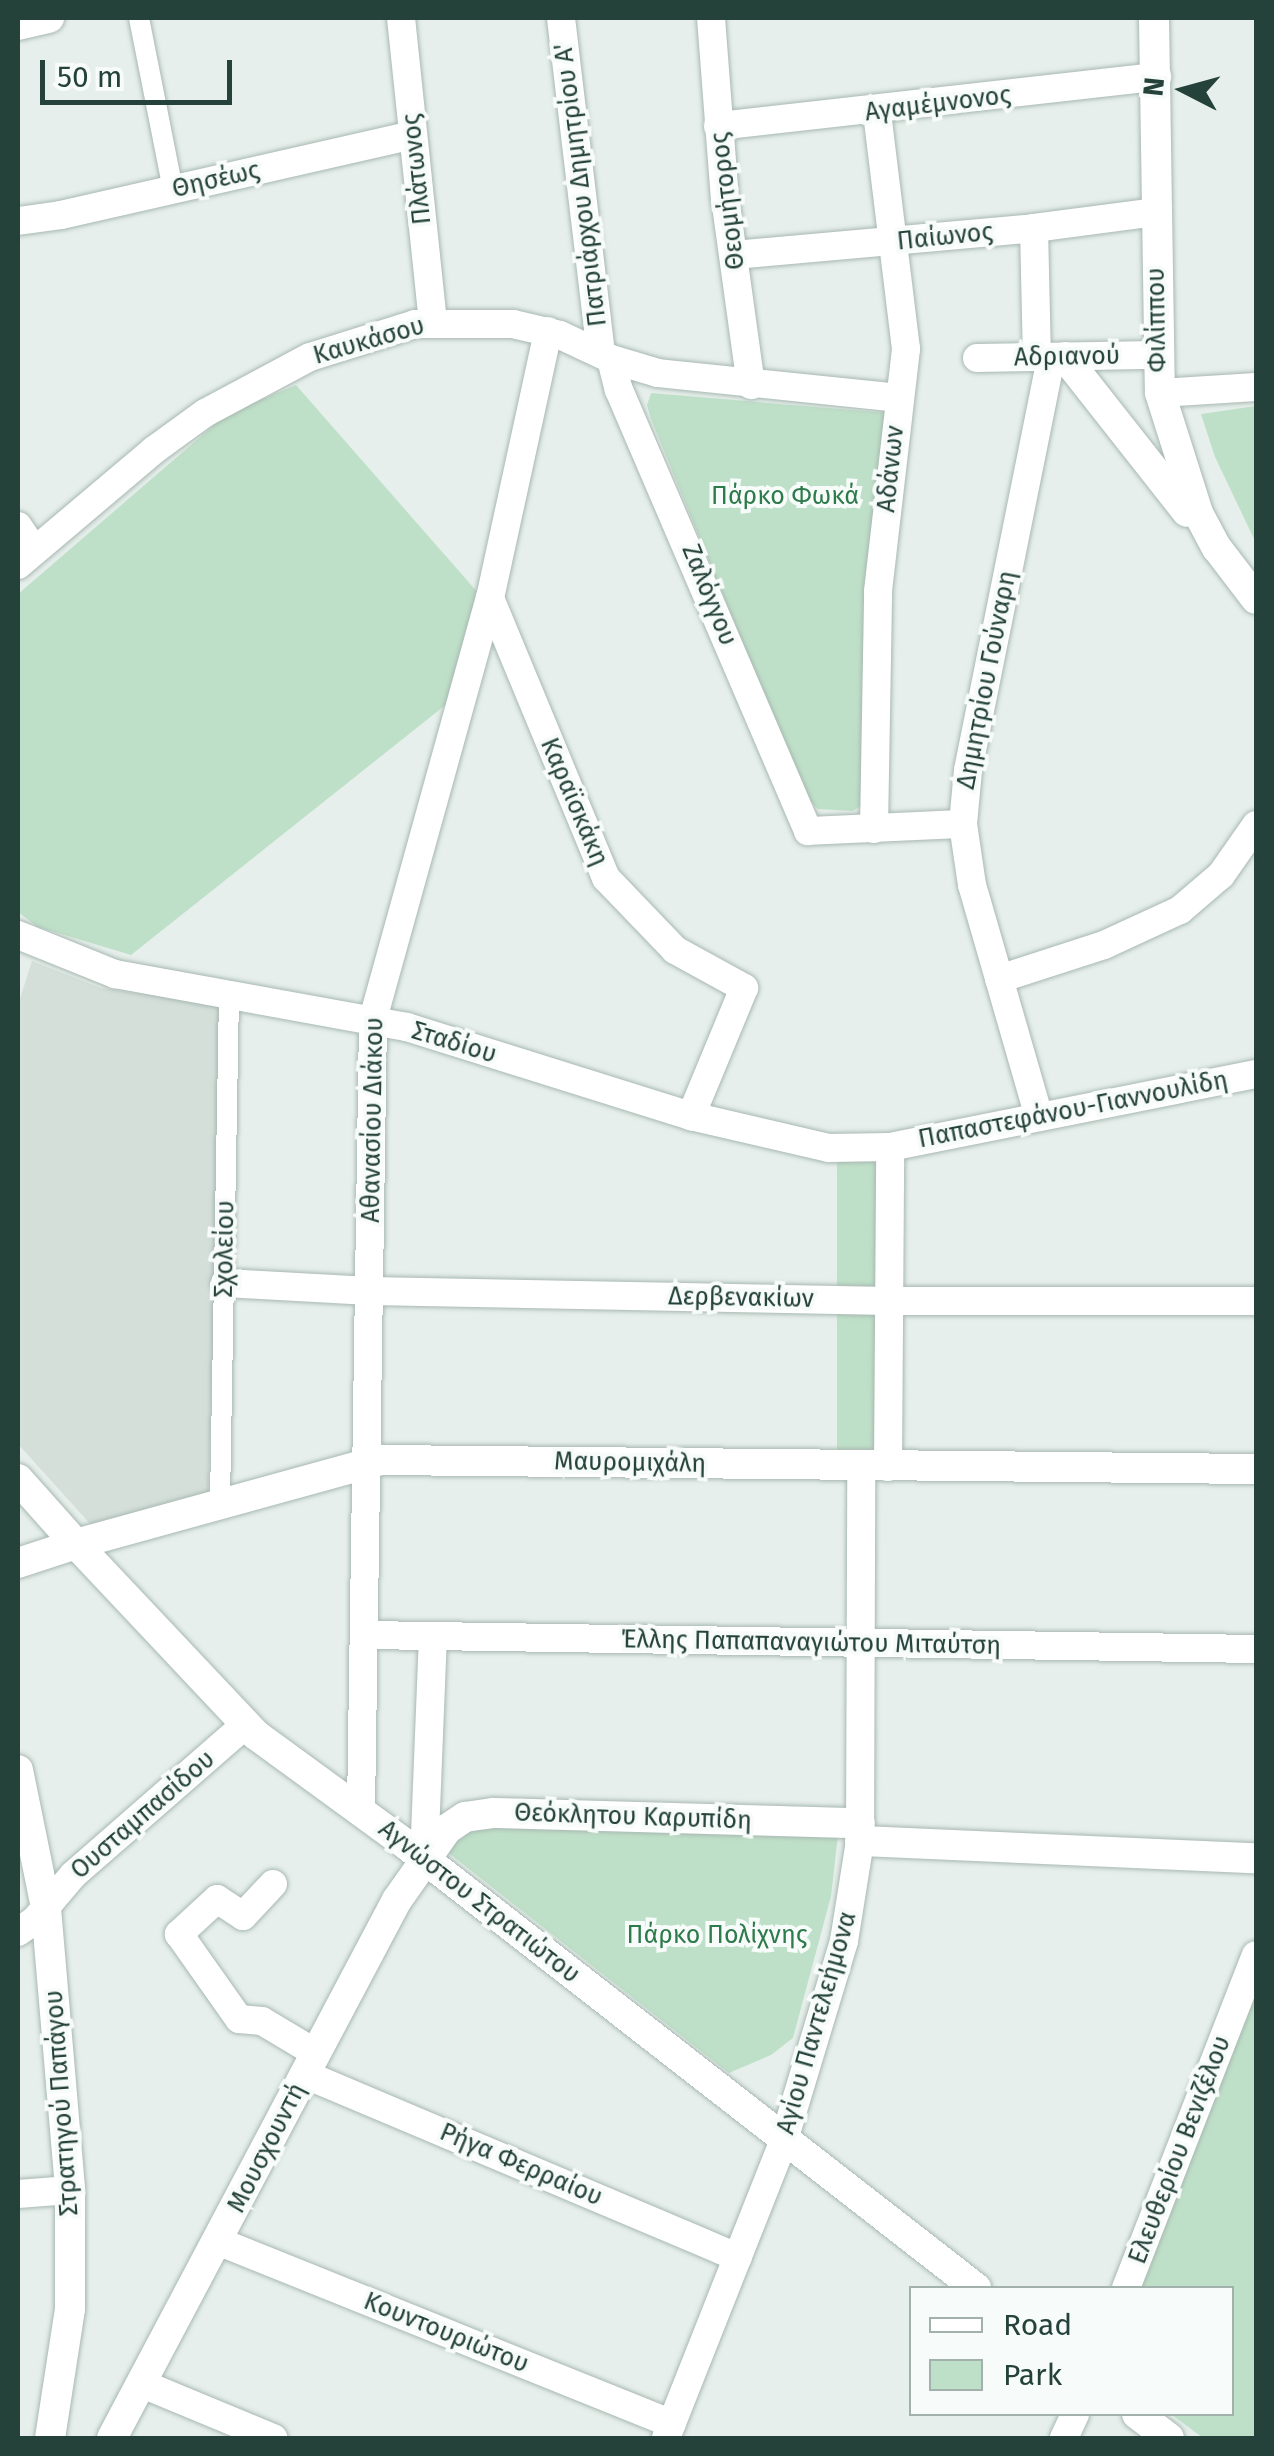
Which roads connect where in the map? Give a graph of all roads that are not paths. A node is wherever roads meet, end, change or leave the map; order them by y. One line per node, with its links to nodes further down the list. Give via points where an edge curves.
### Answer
1 (49, 18): 7 (street)
2 (139, 18): 12 (street)
3 (401, 18): 11 (street, Πλάτωνος)
4 (561, 18): 21 (street, Πατριάρχου Δημητρίου Α')
5 (711, 18): 10 (street, Θεομήτορος)
6 (1154, 18): 8 (street, Φιλίππου)
7 (18, 24)
8 (1157, 77): 9 (street, Αγαμέμνονος); 13 (street, Φιλίππου)
9 (876, 112): 10 (street, Αγαμέμνονος); 16 (street, Αδάνων)
10 (718, 126): 17 (street, Θεομήτορος)
11 (413, 135): 12 (street, Θησέως); 18 (street, Πλάτωνος)
12 (173, 190): 14 (street, Θησέως)
13 (1155, 212): 15 (street, Παίωνος); 20 (street, Φιλίππου)
14 (18, 220)
15 (1034, 228): 16 (street, Παίωνος); 22 (street, Δημητρίου Γούναρη)
16 (894, 242): 17 (street, Παίωνος); 27 (street, Αδάνων, via 906,349)
17 (734, 255): 24 (street, Θεομήτορος)
18 (434, 322): 19 (street, Καυκάσου); 30 (street, Καυκάσου, via 335,347 236,394 154,450)
19 (548, 332): 21 (street, Καυκάσου); 31 (street, Αθανασίου Διάκου)
20 (1156, 355): 22 (street, Αδριανού); 26 (street, Φιλίππου)
21 (606, 356): 24 (street, Καυκάσου, via 658,372); 35 (street, Ζαλόγγου, via 808,831)
22 (1051, 357): 23 (street, Αδριανού); 29 (street); 33 (street, Δημητρίου Γούναρη, via 968,770)
23 (977, 358)
24 (751, 384): 27 (street, Καυκάσου)
25 (1256, 387): 26 (street)
26 (1160, 393): 29 (street, Φιλίππου, via 1193,501)
27 (898, 398): 35 (street, Αδάνων, via 878,591)
28 (18, 526): 30 (street)
29 (1217, 548): 32 (street, Φιλίππου)
30 (26, 558)
31 (490, 598): 39 (street, Αθανασίου Διάκου); 41 (street, Καραϊσκάκη, via 606,878 674,950 744,988)
32 (1256, 598)
33 (963, 824): 35 (street); 37 (street, Δημητρίου Γούναρη)
34 (1256, 825): 37 (street, via 1221,875 1180,910 1104,945)
35 (874, 829)
36 (19, 941): 38 (street, Σταδίου, via 115,974)
37 (999, 980): 42 (street, Δημητρίου Γούναρη)
38 (229, 996): 39 (street, Σταδίου); 44 (street, Σχολείου)
39 (372, 1019): 41 (street, Σταδίου); 45 (street, Αθανασίου Διάκου)
40 (1256, 1074): 42 (street, Παπαστεφάνου-Γιαννουλίδη)
41 (691, 1116): 43 (street, Σταδίου, via 803,1145)
42 (1039, 1117): 43 (street, Παπαστεφάνου-Γιαννουλίδη)
43 (890, 1146): 46 (street, Αγίου Παντελεήμονα)
44 (225, 1283): 45 (street, Δερβενακίων); 52 (street, Σχολείου)
45 (370, 1292): 46 (street, Δερβενακίων); 48 (street, Αθανασίου Διάκου)
46 (889, 1301): 47 (street, Δερβενακίων); 49 (street, Αγίου Παντελεήμονα)
47 (1256, 1302)
48 (368, 1462): 49 (street, Μαυρομιχάλη); 52 (street, Μαυρομιχάλη); 55 (street, Αθανασίου Διάκου)
49 (874, 1466): 50 (street, Μαυρομιχάλη); 57 (street, Αγίου Παντελεήμονα)
50 (1256, 1469)
51 (18, 1479): 53 (street, Αγνώστου Στρατιώτου)
52 (220, 1502): 53 (street, Μαυρομιχάλη)
53 (76, 1544): 54 (street, Μαυρομιχάλη); 59 (street, Αγνώστου Στρατιώτου)
54 (18, 1562)
55 (366, 1635): 56 (street, Έλλης Παπαπαναγιώτου Μιταύτση); 61 (street, Αθανασίου Διάκου)
56 (432, 1637): 57 (street, Έλλης Παπαπαναγιώτου Μιταύτση); 64 (street)
57 (862, 1644): 58 (street, Έλλης Παπαπαναγιώτου Μιταύτση); 62 (street, Αγίου Παντελεήμονα)
58 (1256, 1648)
59 (245, 1725): 61 (street, Αγνώστου Στρατιώτου); 66 (street, Ουσταμπασίδου, via 73,1875)
60 (20, 1790): 66 (street, Στρατηγού Παπάγου)
61 (360, 1810): 64 (street, Αγνώστου Στρατιώτου)
62 (860, 1832): 63 (street, Θεόκλητου Καρυπίδη); 64 (street, Θεόκλητου Καρυπίδη, via 484,1814 456,1822); 70 (street, Αγίου Παντελεήμονα, via 840,1956)
63 (1256, 1858)
64 (424, 1859): 69 (street, Μουσχουντή); 70 (street, Αγνώστου Στρατιώτου)
65 (273, 1884): 69 (street, Ρήγα Φερραίου, via 242,1916 217,1899 179,1934 240,2019 262,2020)
66 (46, 1908): 67 (street, Ουσταμπασίδου); 71 (street, Στρατηγού Παπάγου)
67 (18, 1932)
68 (1256, 1955): 76 (street, Ελευθερίου Βενιζέλου)
69 (309, 2063): 73 (street, Μουσχουντή); 74 (street, Ρήγα Φερραίου)
70 (784, 2140): 74 (street, Αγίου Παντελεήμονα); 75 (street, Αγνώστου Στρατιώτου)
71 (70, 2190): 72 (street); 80 (street, Στρατηγού Παπάγου, via 70,2309)
72 (18, 2194)
73 (220, 2242): 77 (street, Μουσχουντή); 79 (street, Κουντουριώτου)
74 (738, 2257): 79 (street, Αγίου Παντελεήμονα)
75 (973, 2286)
76 (1127, 2286)
77 (144, 2384): 81 (street, Μουσχουντή); 82 (street)
78 (1140, 2416): 83 (street)
79 (669, 2431)
80 (50, 2438)
81 (112, 2438)
82 (273, 2438)
83 (1169, 2438)

